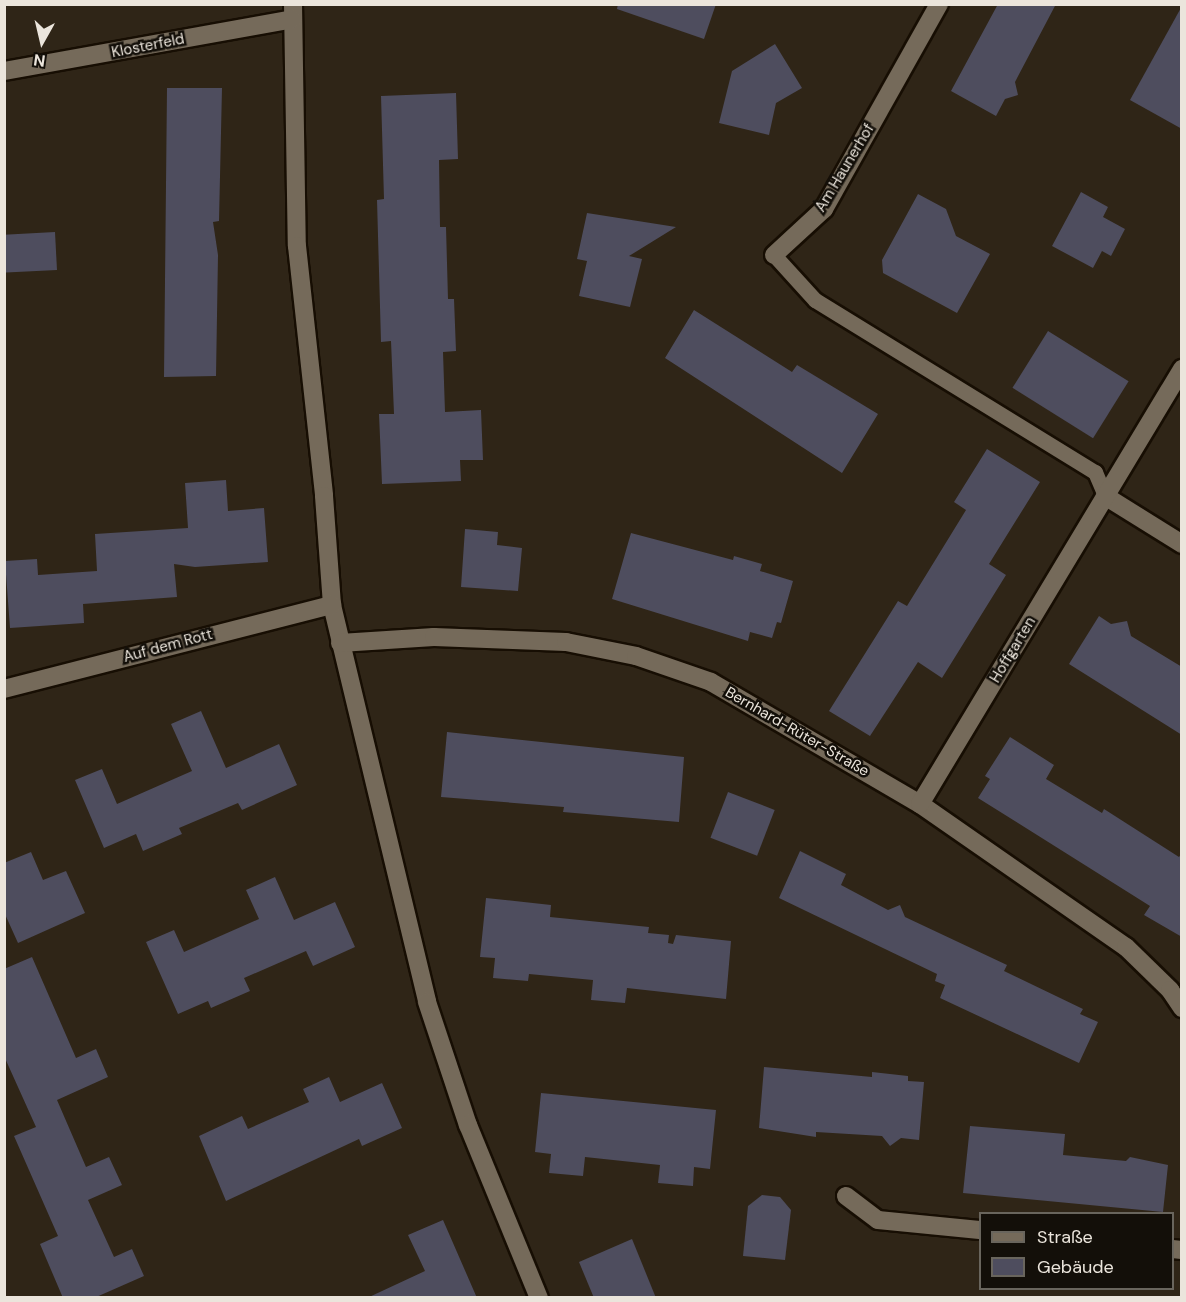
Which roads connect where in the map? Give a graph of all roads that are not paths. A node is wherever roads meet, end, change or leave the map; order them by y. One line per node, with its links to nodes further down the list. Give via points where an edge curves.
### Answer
1 (939, 4): 4 (street, Am Haunerhof, via 824,209)
2 (292, 12): 3 (street, Klosterfeld); 8 (street, via 297,246)
3 (4, 71)
4 (774, 255): 6 (lane, Am Haunerhof, via 815,300 951,380 1095,472)
5 (1182, 369): 6 (street, Hoffgarten)
6 (1105, 496): 7 (street); 11 (street, Hoffgarten)
7 (1182, 544)
8 (332, 605): 9 (street); 10 (street, Auf dem Rott)
9 (340, 643): 11 (street, Bernhard-Rüter-Straße, via 434,637 566,642 636,656 711,682); 15 (street, via 427,1002 468,1125)
10 (4, 689)
11 (920, 804): 12 (street, Bernhard-Rüter-Straße, via 1125,946 1170,990)
12 (1182, 1008)
13 (846, 1197): 14 (street, via 878,1220)
14 (979, 1230)
15 (539, 1298)

